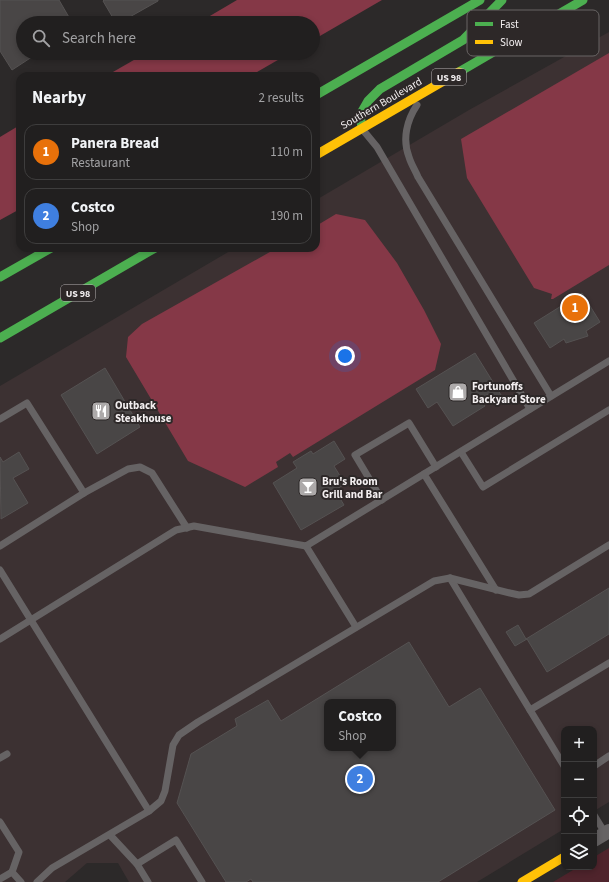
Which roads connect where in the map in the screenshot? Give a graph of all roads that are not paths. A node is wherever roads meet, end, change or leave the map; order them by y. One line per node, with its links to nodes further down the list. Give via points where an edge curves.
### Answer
1 (480, 0): 9 (main road)
2 (502, 0): 4 (main road)
3 (583, 0): 5 (main road, Southern Boulevard / US 98)
4 (492, 10)
5 (566, 10)
6 (467, 36): 10 (main road, via 380,89 360,114)
7 (486, 56): 8 (main road, Southern Boulevard / US 98)
8 (427, 90): 10 (main road, Southern Boulevard / US 98); 17 (lane, via 413,111 406,130 409,157 418,177)
9 (320, 93)
10 (362, 128): 11 (main road, Southern Boulevard / US 98); 18 (lane, via 377,147)
11 (320, 153)
12 (44, 252): 14 (main road)
13 (147, 252): 15 (main road, US 98)
14 (0, 277)
15 (0, 338)
16 (609, 361): 17 (lane)
17 (551, 396): 18 (lane)
18 (530, 409): 21 (lane)
19 (609, 410): 21 (lane, via 483,487)
20 (0, 419): 24 (lane, via 27,403)
21 (461, 452): 22 (lane)
22 (436, 467): 23 (lane); 25 (lane, via 409,423 355,455)
23 (424, 474): 25 (lane); 32 (lane)
24 (84, 493): 26 (lane, via 128,469 140,467 152,473); 28 (lane)
25 (382, 500): 29 (lane)
26 (187, 528): 29 (lane, via 194,526); 33 (lane, via 176,530)
27 (609, 545): 32 (lane, via 529,594 519,595)
28 (0, 546)
29 (306, 546): 34 (lane)
30 (0, 570): 33 (lane)
31 (450, 578): 32 (lane); 34 (lane, via 434,581); 37 (lane)
32 (496, 590)
33 (31, 620): 35 (lane); 41 (lane)
34 (356, 627): 41 (lane, via 179,735 173,745 165,791 161,801)
35 (0, 639)
36 (609, 663): 37 (lane)
37 (530, 710): 39 (lane)
38 (609, 756): 40 (lane)
39 (562, 762)
40 (597, 764)
41 (149, 811): 44 (lane)
42 (0, 822): 48 (lane, via 19,852)
43 (597, 822): 45 (lane)
44 (110, 835): 47 (lane); 51 (lane, via 52,868)
45 (603, 835)
46 (561, 859): 54 (main road)
47 (137, 864): 52 (lane); 53 (lane, via 176,840)
48 (12, 872): 49 (lane); 50 (lane)
49 (0, 879)
50 (21, 882)
51 (37, 882)
52 (148, 882)
53 (202, 882)
54 (522, 882)

